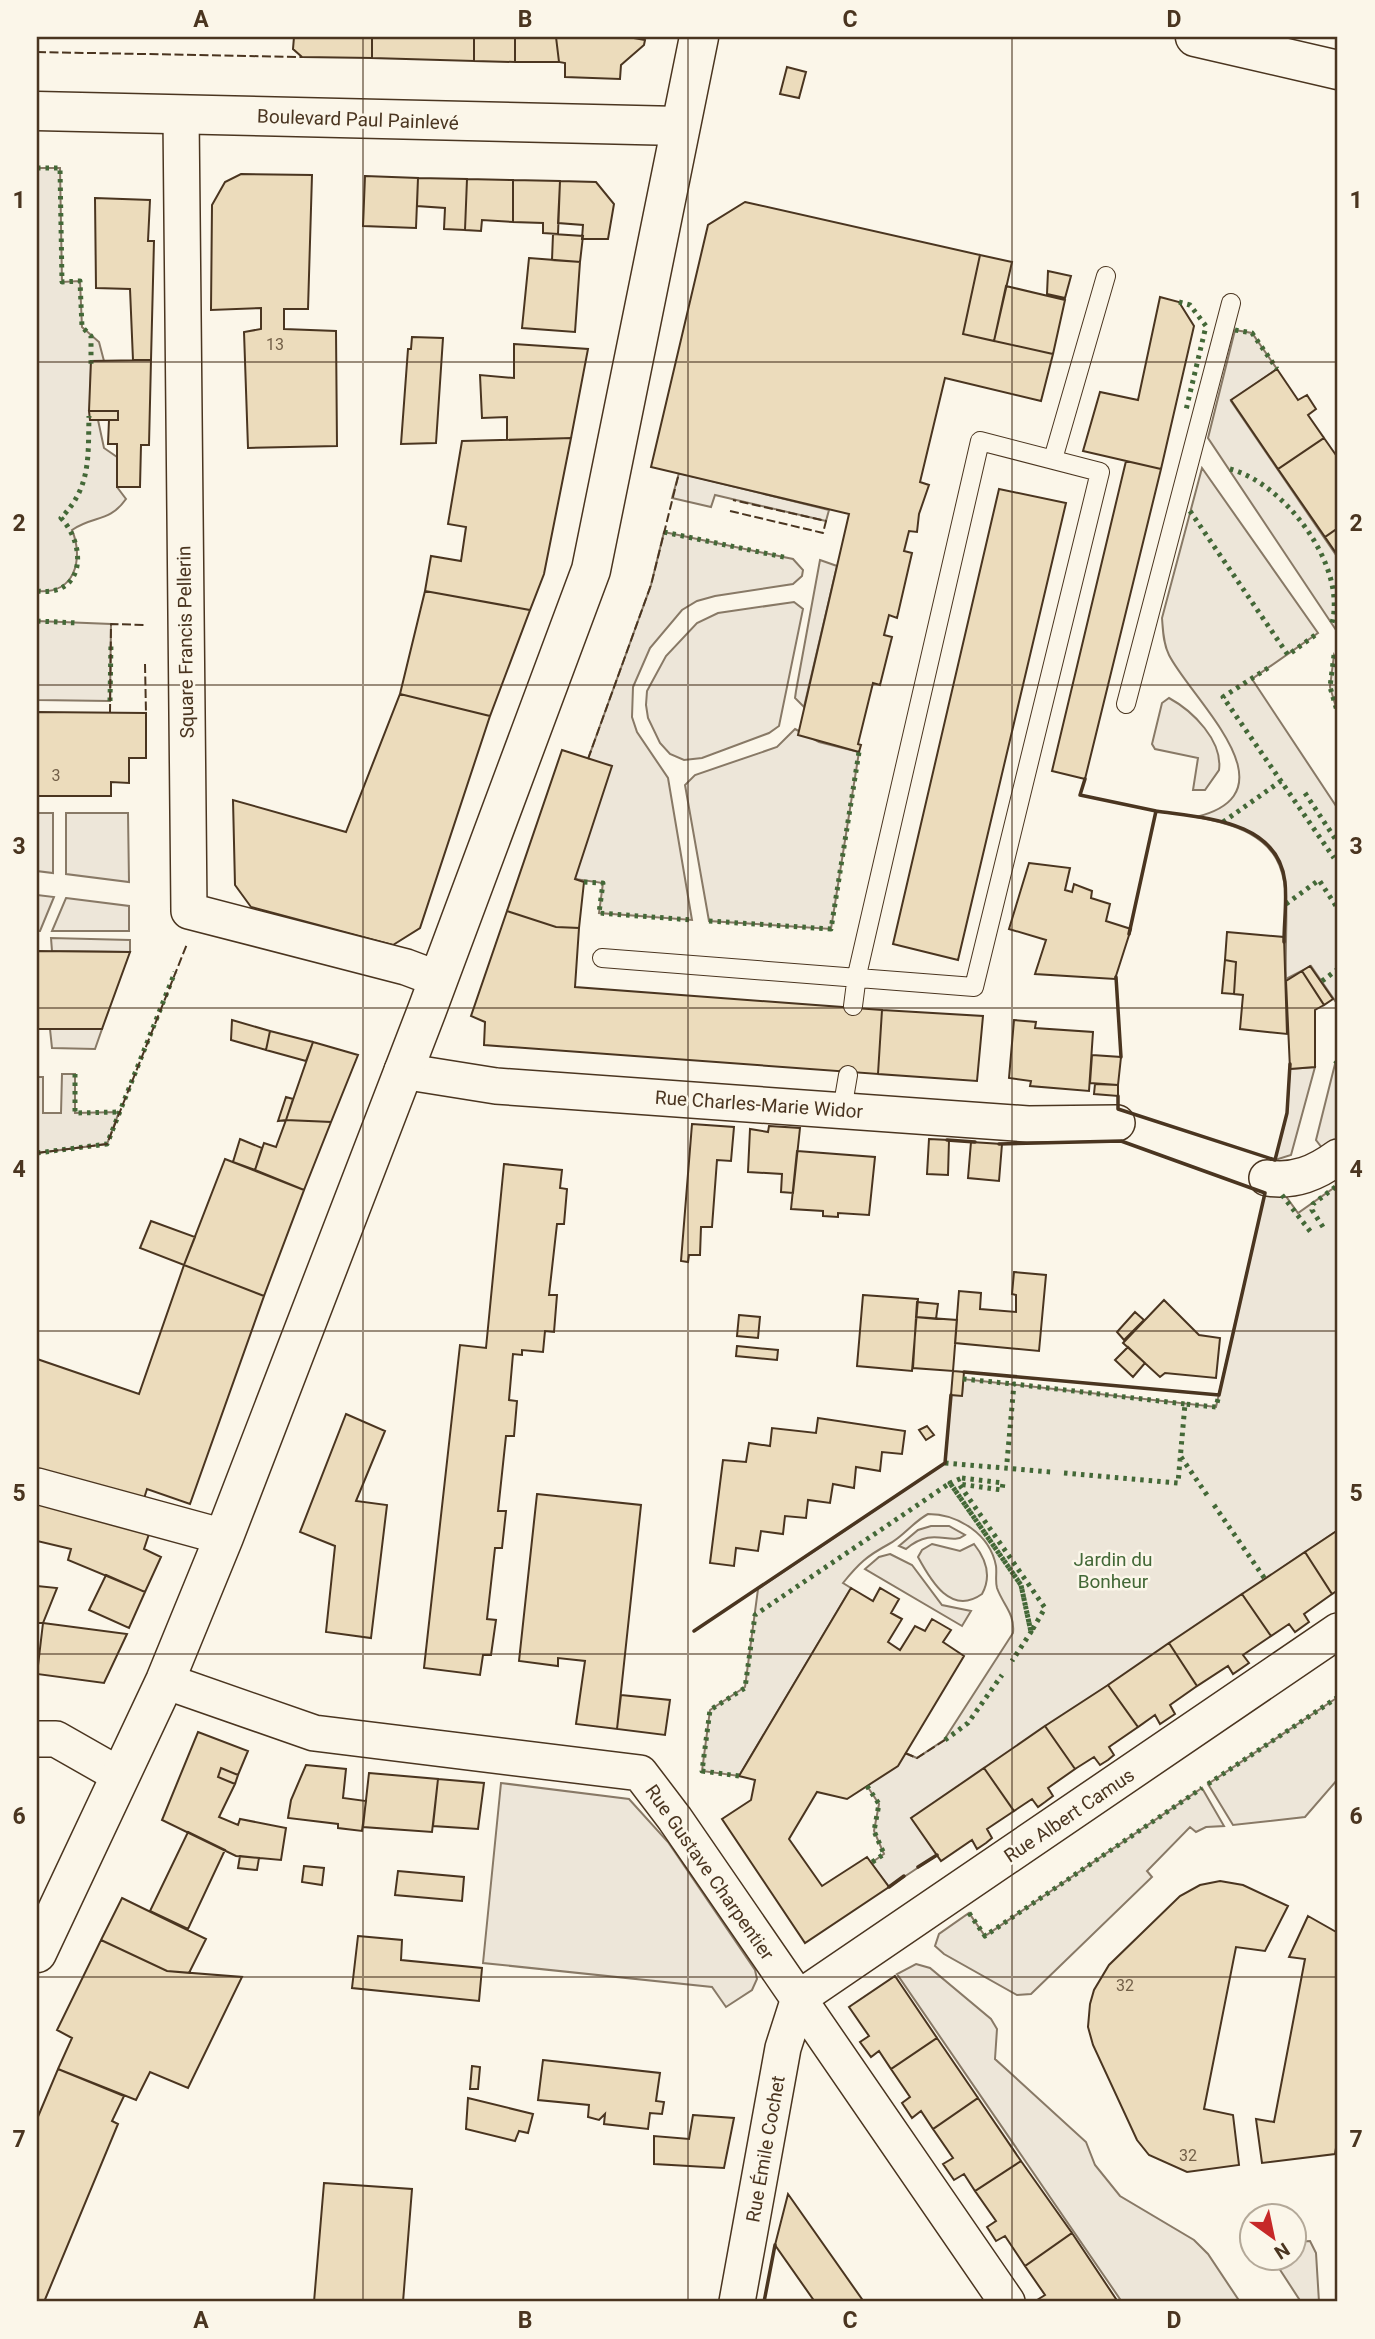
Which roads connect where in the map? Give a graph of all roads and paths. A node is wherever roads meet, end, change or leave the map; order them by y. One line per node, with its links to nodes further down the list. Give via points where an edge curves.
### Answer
1 (698, 37): 7 (main road)
2 (1195, 37): 3 (main road)
3 (1235, 41): 4 (main road)
4 (1338, 70)
5 (37, 111): 6 (main road, Boulevard Paul Painlevé)
6 (181, 115): 7 (main road, Boulevard Paul Painlevé); 14 (street, Square Francis Pellerin, via 189,911)
7 (679, 126): 14 (main road, via 591,570)
8 (1106, 276): 10 (lane)
9 (1231, 303): 11 (lane)
10 (1054, 459): 13 (lane, via 980,441); 13 (lane, via 1100,472 974,987)
11 (1126, 704)
12 (602, 958): 13 (lane)
13 (857, 975): 15 (lane)
14 (438, 979): 16 (main road)
15 (853, 1006)
16 (402, 1071): 18 (street, Rue Charles-Marie Widor, via 496,1086); 23 (main road)
17 (848, 1075): 18 (lane)
18 (842, 1110): 19 (street, Rue Charles-Marie Widor, via 1028,1124)
19 (1117, 1123)
20 (1338, 1157): 21 (street, via 1303,1176 1286,1181)
21 (1267, 1178)
22 (37, 1486): 23 (street)
23 (224, 1537): 25 (main road)
24 (1338, 1631): 29 (street, Rue Albert Camus)
25 (165, 1681): 27 (main road); 29 (street, Rue Gustave Charpentier, via 314,1733 640,1773)
26 (37, 1739): 27 (street, via 56,1739)
27 (121, 1776): 28 (main road)
28 (37, 1953)
29 (799, 1998): 30 (street, Rue Émile Cochet, via 783,2048); 31 (street, Rue Gustave Charpentier)
30 (737, 2302)
31 (1007, 2302)

